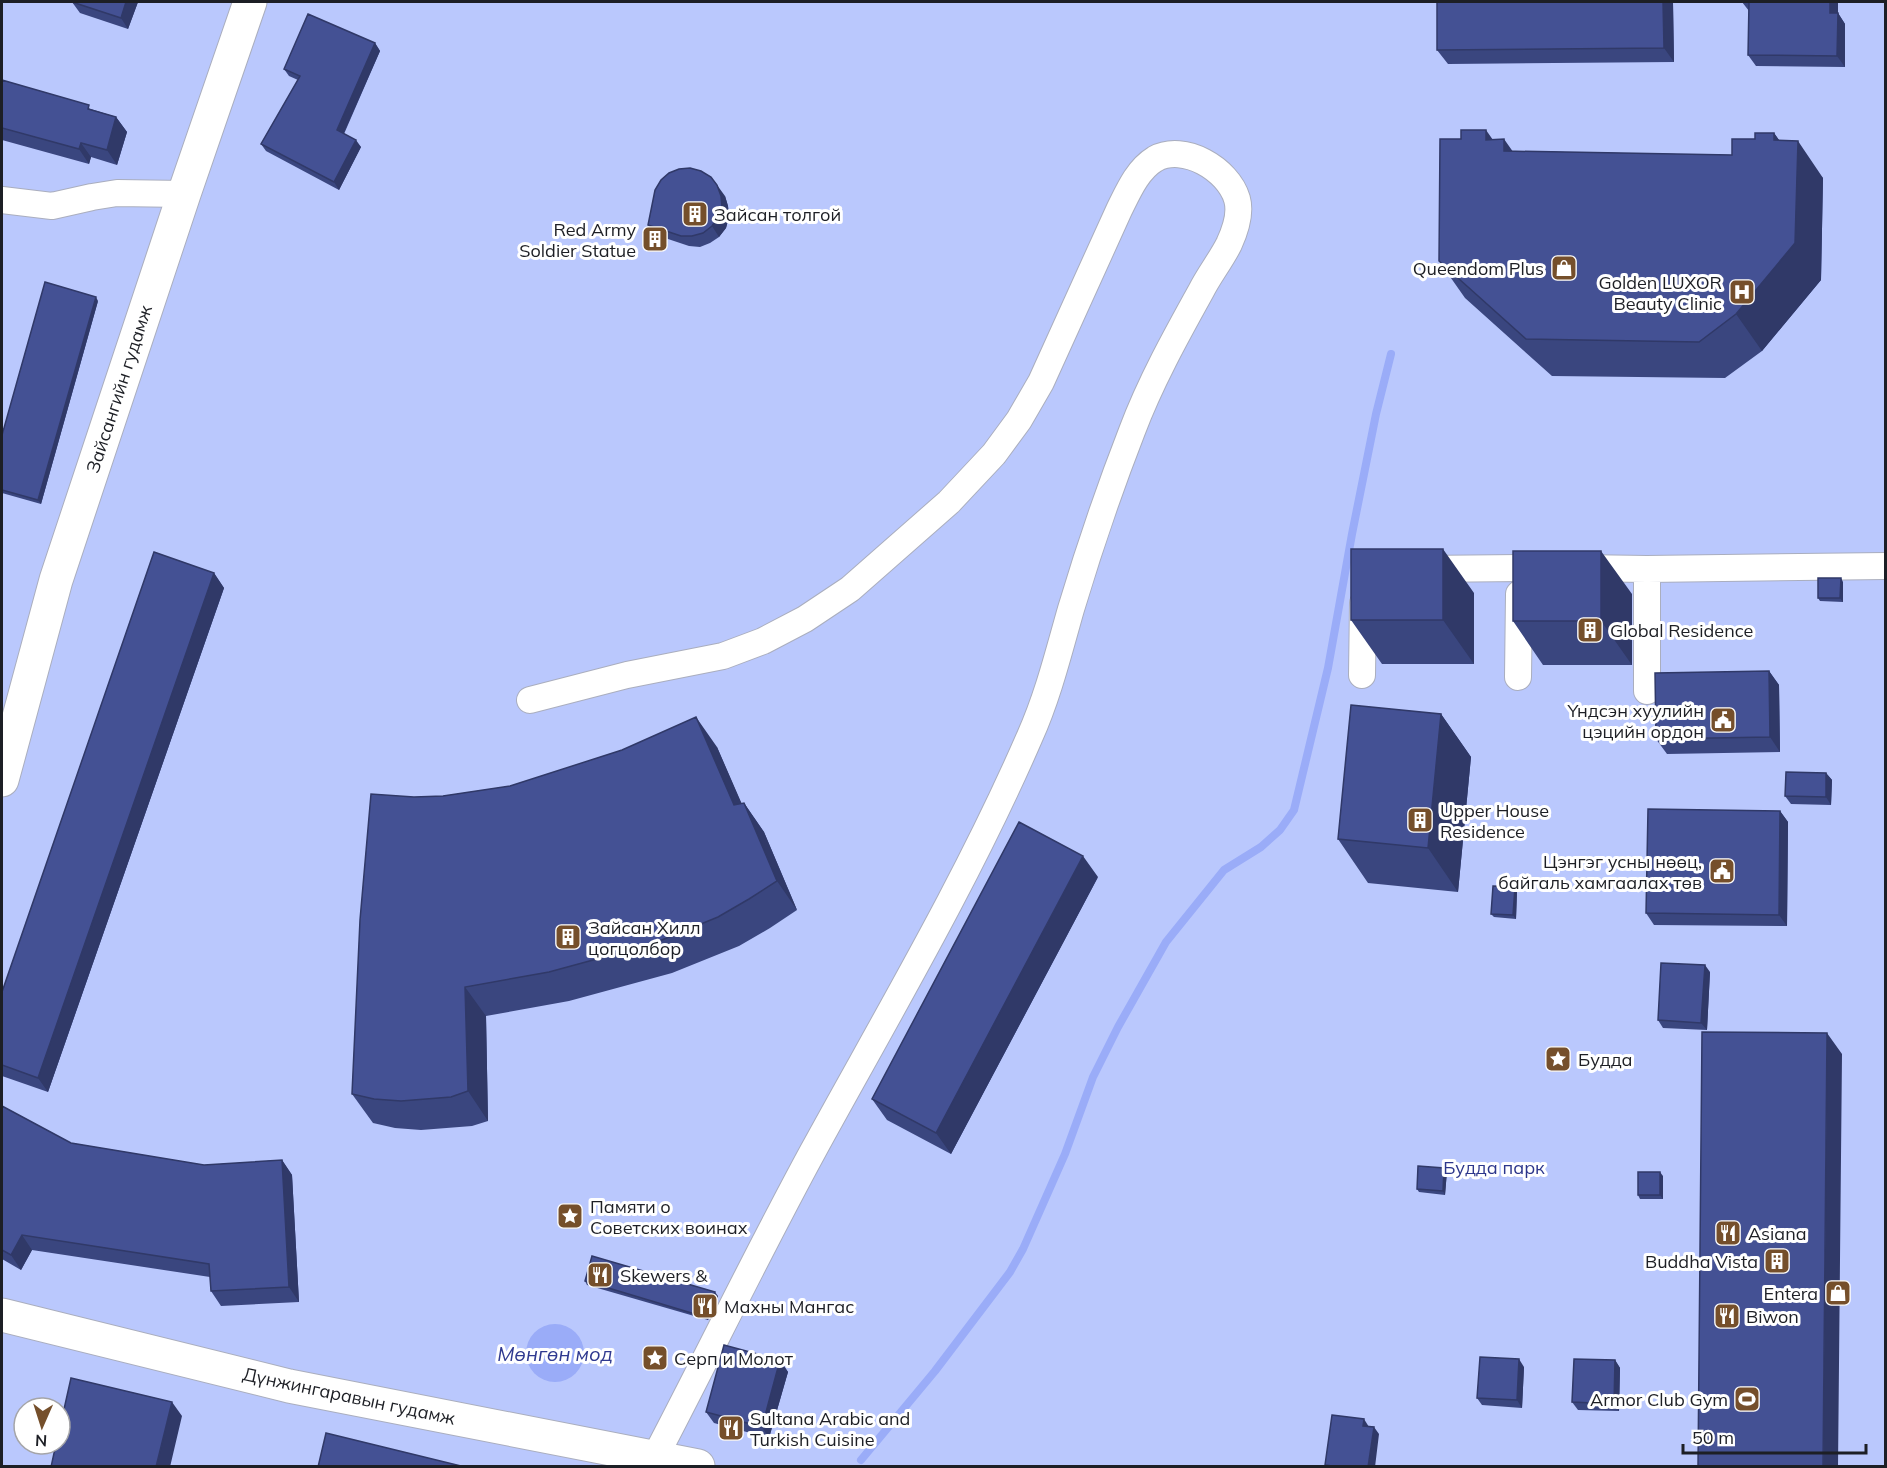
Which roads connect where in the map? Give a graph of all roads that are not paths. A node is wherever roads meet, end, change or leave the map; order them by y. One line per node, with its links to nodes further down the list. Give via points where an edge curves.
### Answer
1 (250, 2): 2 (main road, Зайсангийн гудамж)
2 (184, 194): 3 (street, via 117,194 52,206); 13 (main road, Зайсангийн гудамж, via 56,580)
3 (2, 200)
4 (1886, 566): 7 (street)
5 (1539, 568): 6 (street); 7 (street); 10 (street)
6 (1398, 569)
7 (1647, 569): 11 (street)
8 (1364, 582): 9 (street)
9 (1362, 675)
10 (1518, 677)
11 (1647, 692)
12 (530, 700): 15 (street, via 723,656 773,636 850,589 949,502 994,454 1019,420 1041,382 1132,183 1143,169 1160,156 1179,154 1198,159 1227,181 1238,200 1234,230 1133,427 1095,528 1032,731 922,957 812,1152)
13 (2, 780)
14 (2, 1315): 15 (main road, Дүнжингаравын гудамж, via 288,1386)
15 (655, 1457): 16 (main road, Дүнжингаравын гудамж)
16 (698, 1467)

